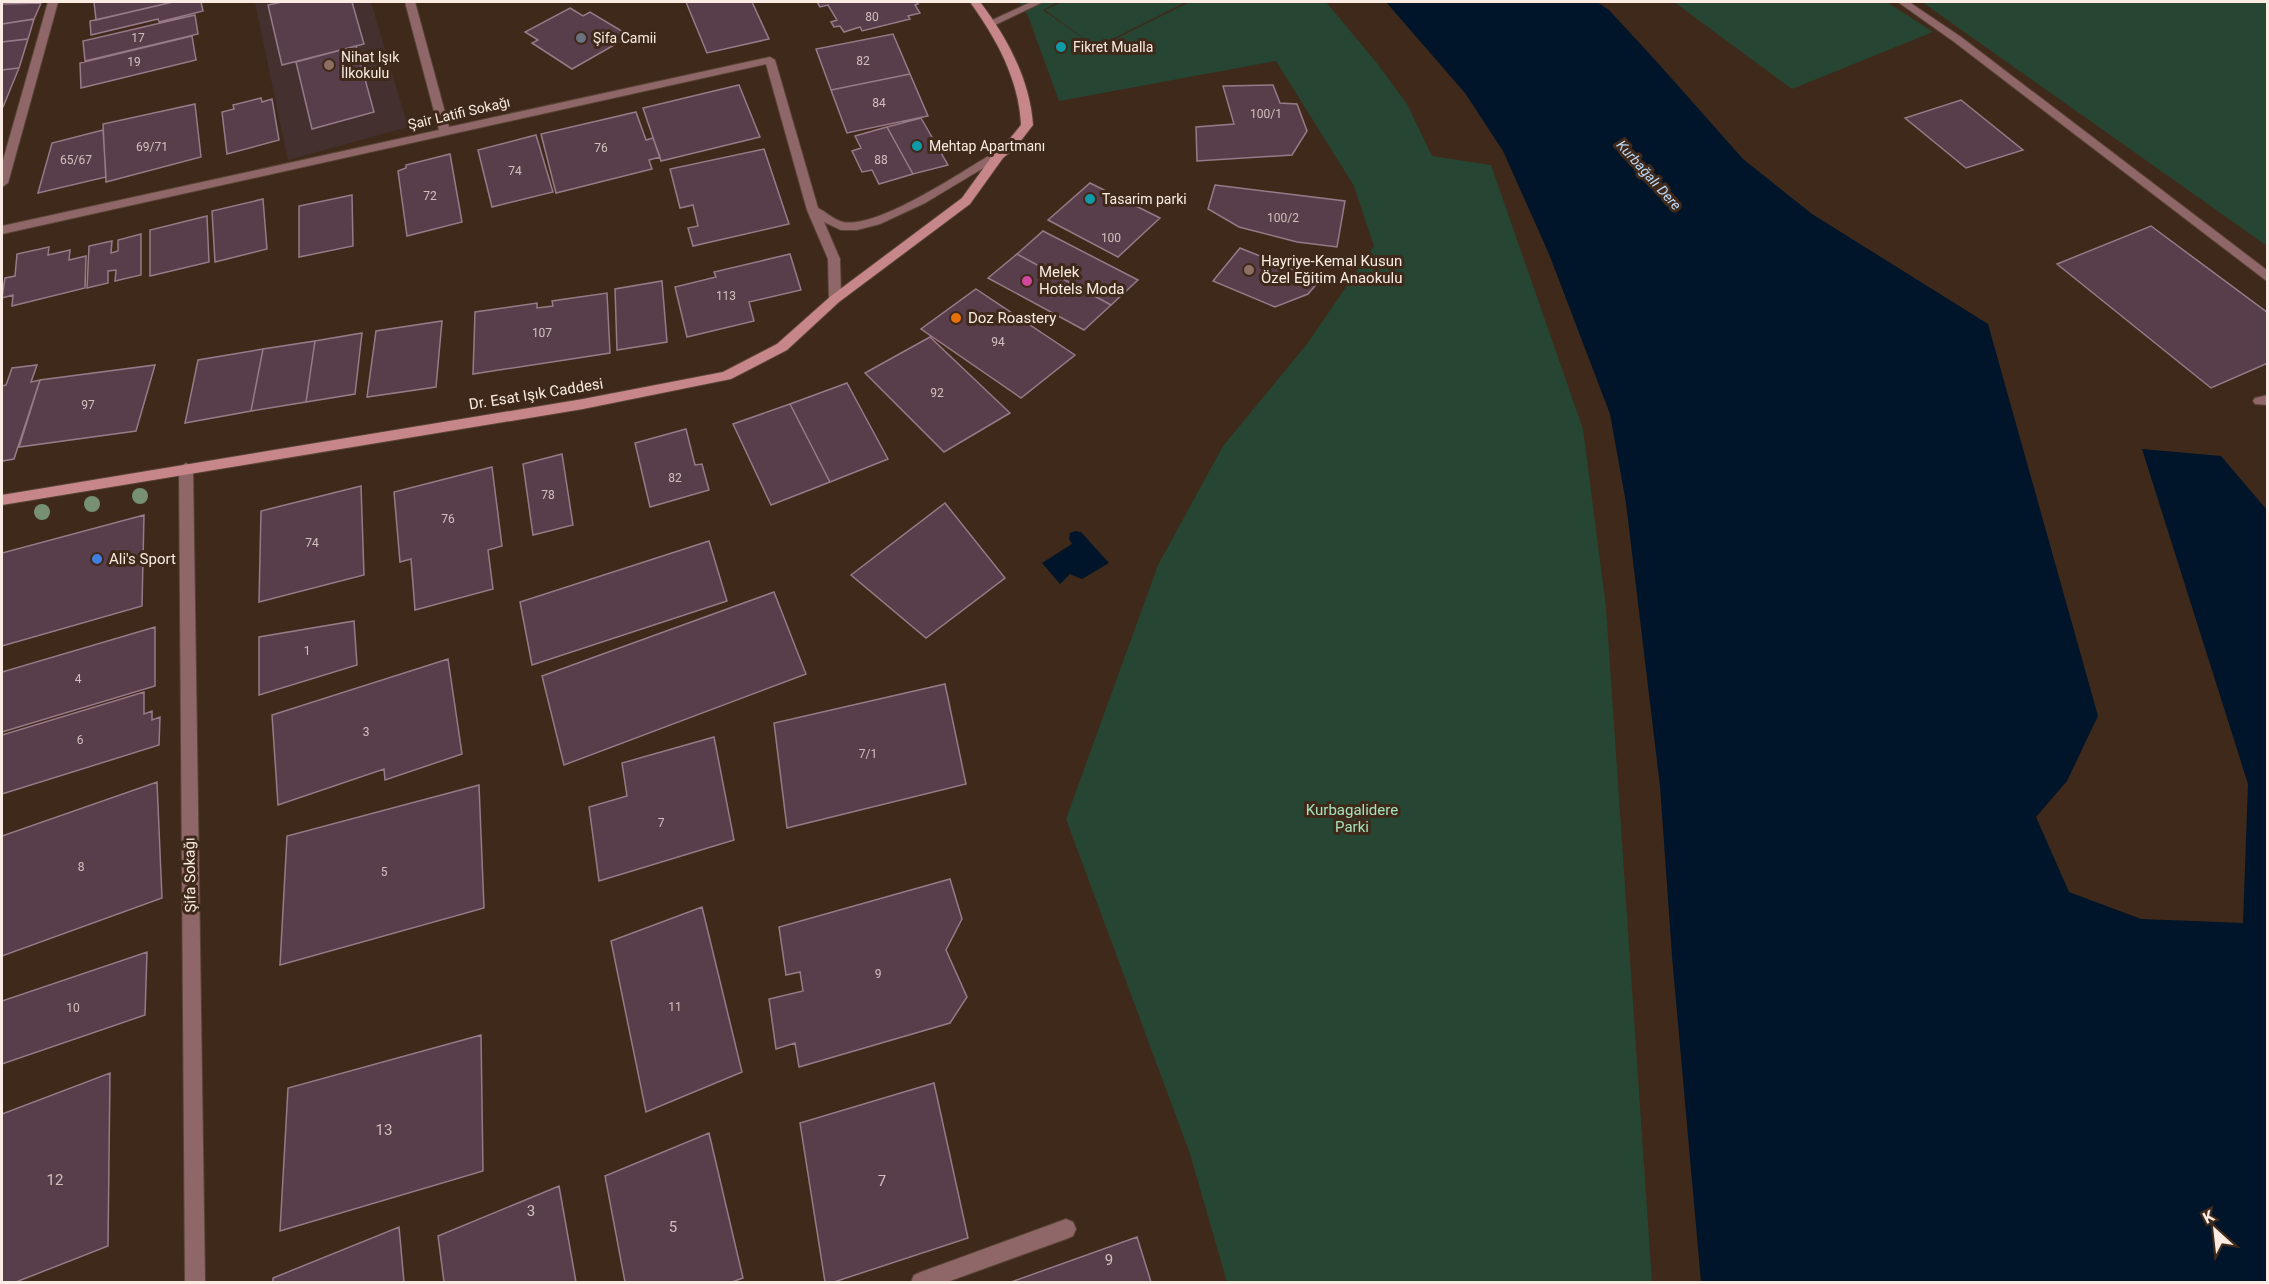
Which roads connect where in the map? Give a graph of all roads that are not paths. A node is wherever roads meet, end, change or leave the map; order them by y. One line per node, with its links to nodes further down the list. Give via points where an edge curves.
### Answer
1 (53, 2): 9 (street)
2 (410, 2): 7 (street)
3 (975, 2): 6 (street)
4 (1038, 2): 6 (street)
5 (1903, 2): 12 (street, via 1957,39)
6 (991, 23): 8 (street, Dr. Esat Işık Caddesi, via 1019,80 1027,124)
7 (445, 132): 10 (street, Şair Latifi Sokağı, via 770,60); 11 (street, Şair Latifi Sokağı)
8 (999, 155): 10 (street, via 910,206 869,223 840,226); 13 (street, Dr. Esat Işık Caddesi, via 966,201)
9 (2, 183)
10 (813, 210): 13 (street, Şair Latifi Sokağı, via 834,259)
11 (2, 230)
12 (2268, 278)
13 (835, 299): 14 (street, Dr. Esat Işık Caddesi, via 782,347 726,376 584,404)
14 (186, 468): 15 (street, Dr. Esat Işık Caddesi); 17 (street, Şifa Sokağı)
15 (2, 500)
16 (1066, 1229): 18 (street)
17 (195, 1282)
18 (921, 1282)

